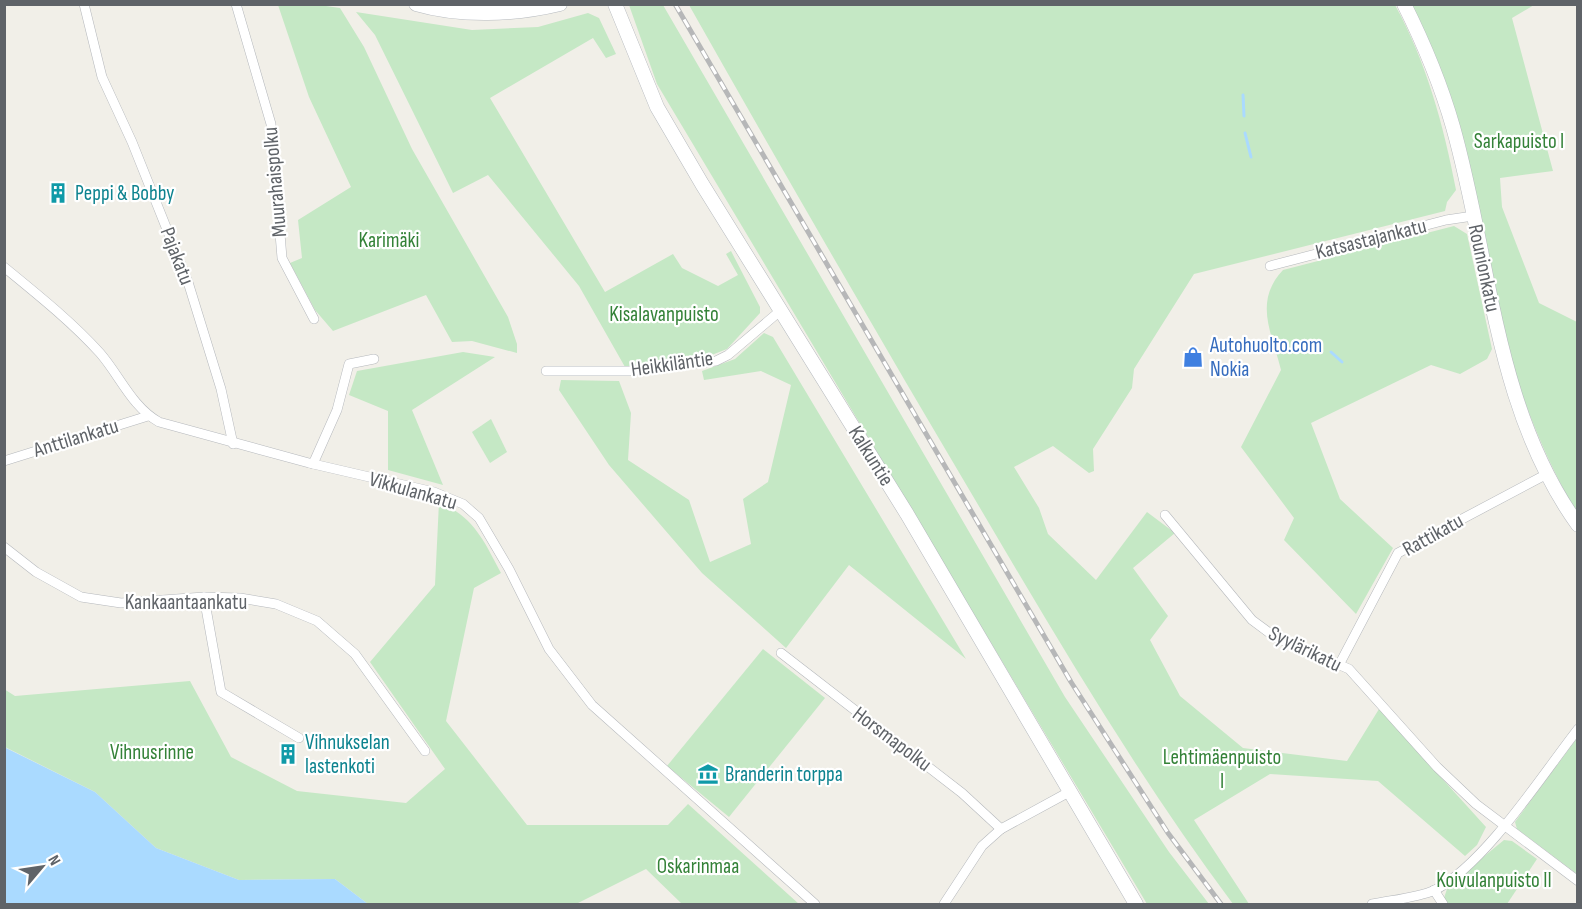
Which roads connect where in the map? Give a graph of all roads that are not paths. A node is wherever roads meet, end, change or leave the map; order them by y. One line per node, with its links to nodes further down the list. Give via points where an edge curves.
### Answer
1 (84, 4): 15 (street, Pajakatu, via 102,77 188,282 221,389)
2 (236, 4): 11 (street, Muurahaispolku, via 271,124 282,258)
3 (416, 4): 4 (street, via 470,12 532,10)
4 (560, 4)
5 (615, 4): 10 (street, Kalkuntie, via 657,107)
6 (1404, 4): 7 (street, Rounionkatu, via 1442,94)
7 (1473, 216): 8 (street, Katsastajankatu); 18 (street, Rounionkatu, via 1509,374)
8 (1270, 266)
9 (4, 267): 14 (street, via 99,353)
10 (780, 311): 13 (street, Heikkiläntie, via 716,361 630,371); 28 (street, Kalkuntie, via 907,514)
11 (314, 319)
12 (374, 358): 17 (street, via 349,364 337,410)
13 (546, 371)
14 (148, 416): 15 (street, Vikkulankatu); 16 (street, Anttilankatu)
15 (233, 444): 17 (street, Vikkulankatu)
16 (4, 461)
17 (313, 464): 33 (street, Vikkulankatu, via 434,492 471,510 494,541 549,649 592,705)
18 (1547, 474): 20 (street, Rounionkatu); 24 (street, Rattikatu, via 1398,553)
19 (1166, 515): 24 (street, Syylärikatu, via 1262,629)
20 (1578, 525)
21 (4, 547): 22 (street, Kankaantaankatu, via 36,572 81,597 121,603)
22 (204, 597): 26 (street, via 221,692); 27 (street, Kankaantaankatu, via 276,604 317,621 355,654)
23 (781, 653): 30 (street, Horsmapolku, via 962,793)
24 (1339, 665): 29 (street, Syylärikatu, via 1348,669 1437,767)
25 (1578, 729): 29 (street)
26 (299, 738)
27 (425, 751)
28 (1070, 792): 30 (street); 35 (street, Kalkuntie)
29 (1504, 827): 31 (street, Syylärikatu); 32 (street, via 1463,869)
30 (1001, 829): 34 (street, via 982,846)
31 (1578, 881)
32 (1434, 890): 36 (street); 37 (street)
33 (815, 904)
34 (944, 904)
35 (1136, 904)
36 (1372, 904)
37 (1443, 904)

